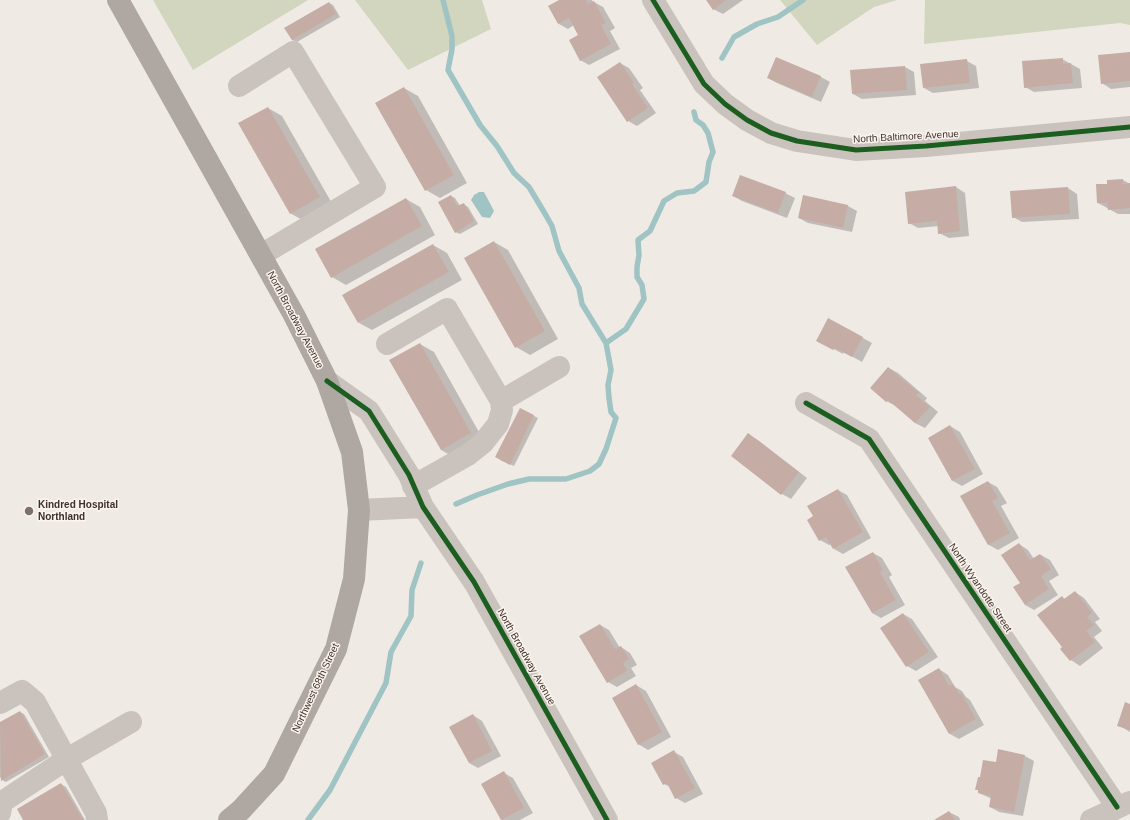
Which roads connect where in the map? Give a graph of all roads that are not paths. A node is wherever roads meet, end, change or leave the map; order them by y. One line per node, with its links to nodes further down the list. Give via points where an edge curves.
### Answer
1 (118, 0): 5 (main road, North Broadway Avenue)
2 (653, 0): 4 (street, North Baltimore Avenue, via 704,84 747,120 771,133 797,142 856,150)
3 (239, 86): 5 (street, via 293,52 375,187)
4 (1130, 127)
5 (260, 255): 8 (main road, North Broadway Avenue)
6 (387, 344): 9 (street, via 447,309)
7 (559, 367): 9 (street)
8 (327, 381): 11 (street, North Broadway Avenue, via 369,411); 13 (main road, North Broadway Avenue, via 352,452)
9 (501, 401): 11 (street, via 502,410 498,424 483,443 468,455)
10 (806, 403): 17 (street, North Wyandotte Street, via 869,439)
11 (413, 486): 12 (street, North Broadway Avenue)
12 (423, 507): 13 (street); 21 (street, North Broadway Avenue, via 474,582)
13 (359, 510): 20 (main road, Northwest 68th Street, via 354,579 336,649 274,774)
14 (0, 703): 16 (street, via 22,691 35,702)
15 (131, 722): 16 (street)
16 (67, 759): 18 (street); 19 (street, via 96,813)
17 (1124, 805): 22 (street)
18 (4, 808)
19 (97, 820)
20 (229, 820)
21 (607, 820)
22 (1091, 820)

